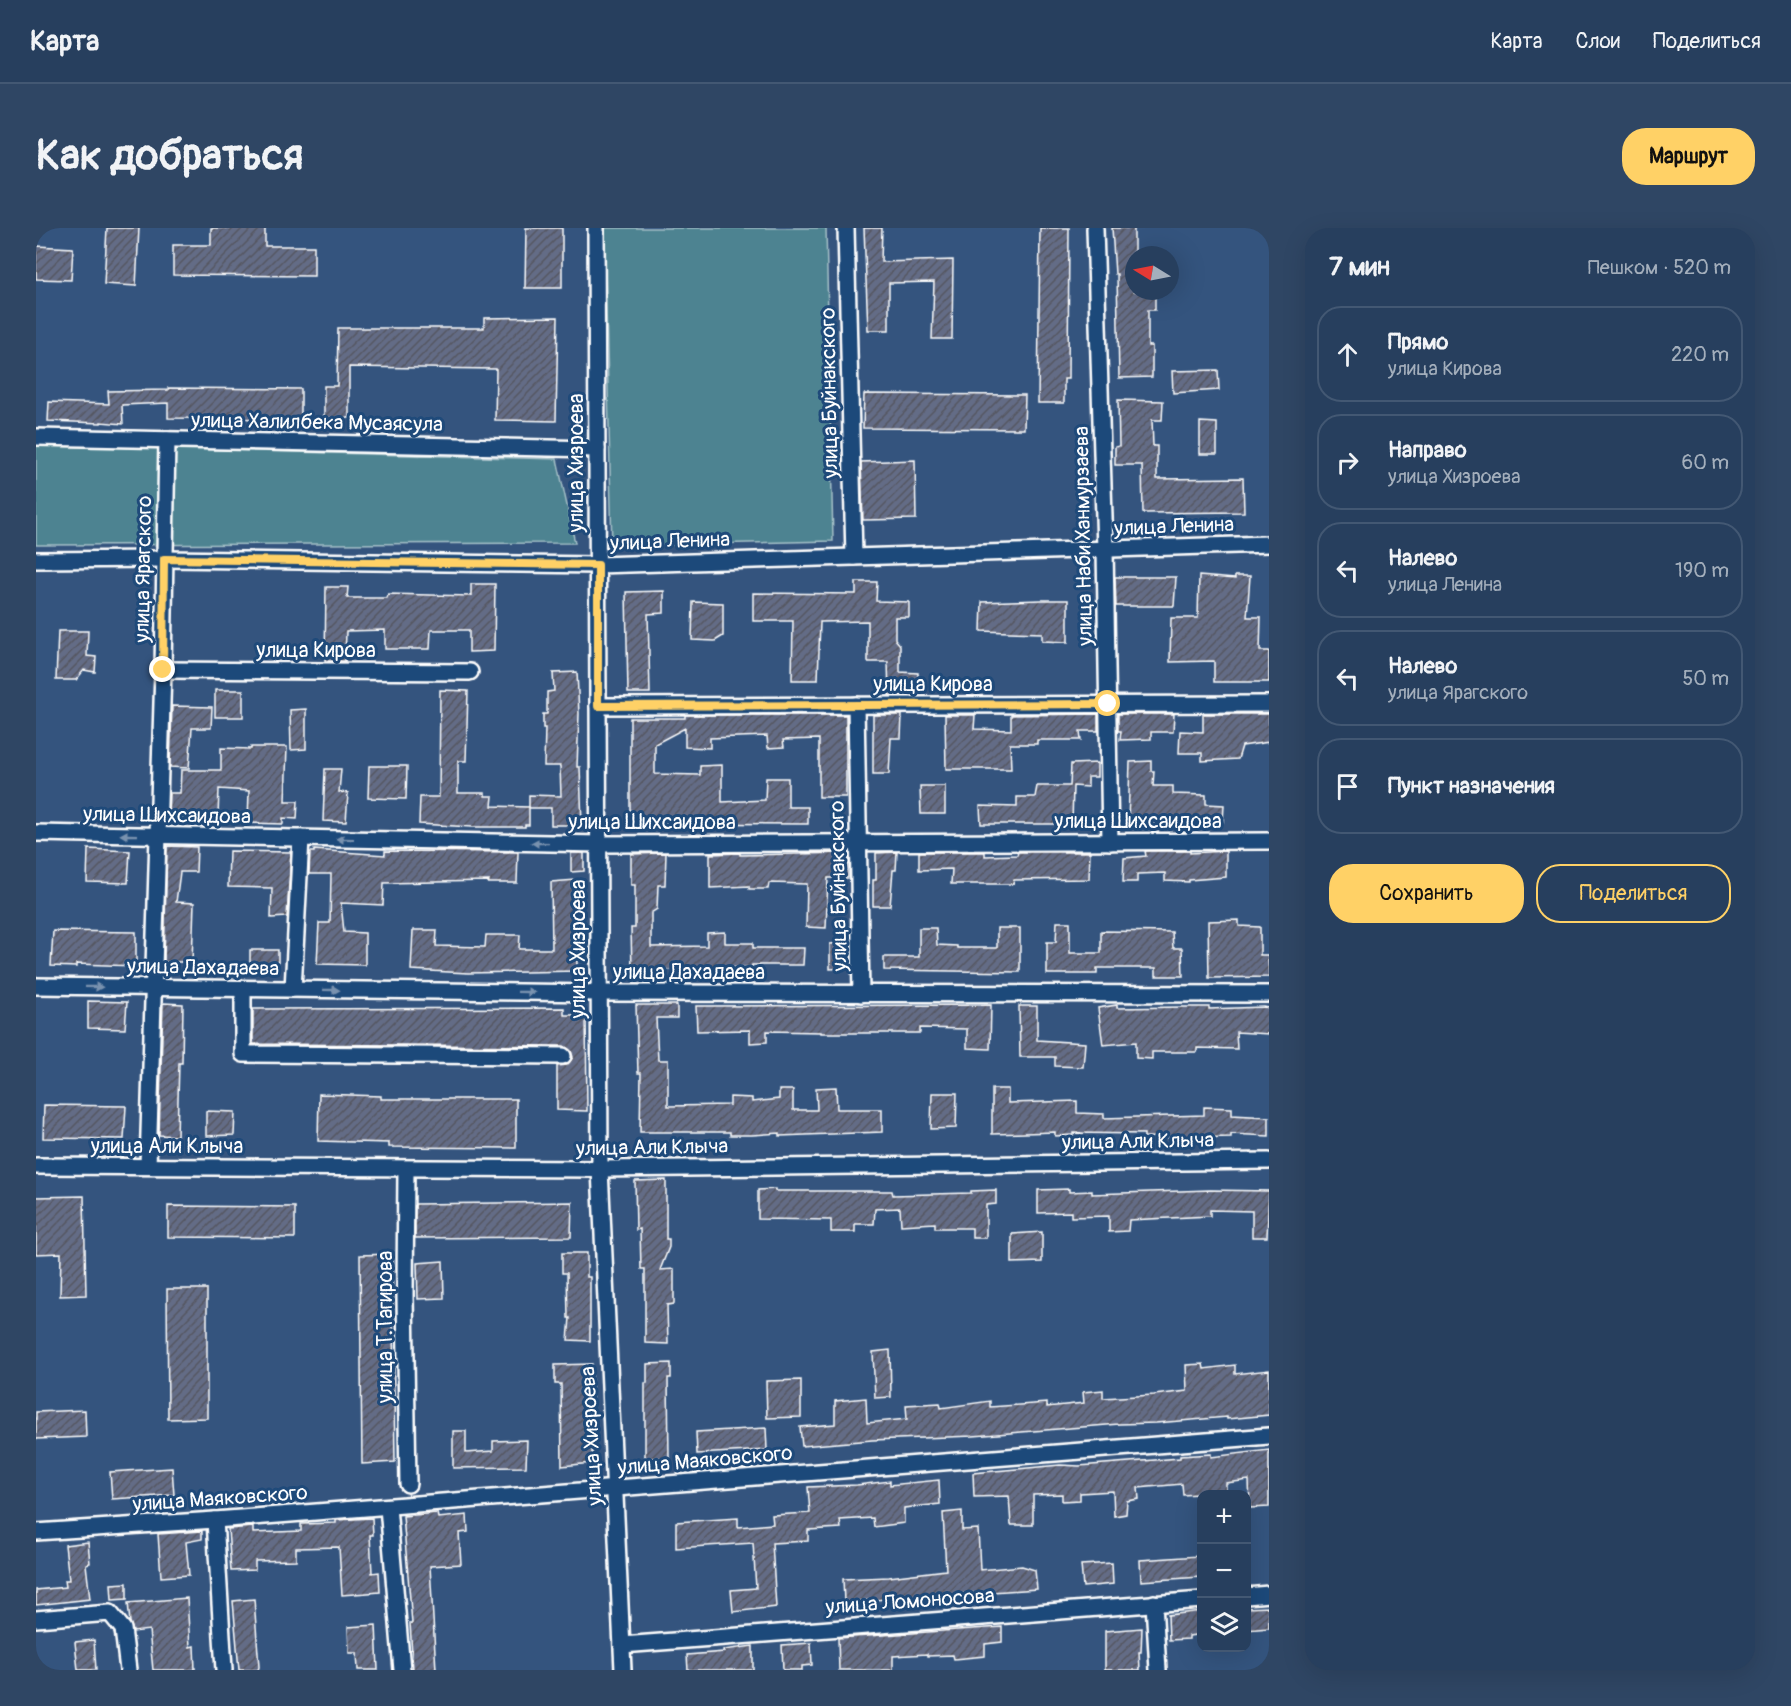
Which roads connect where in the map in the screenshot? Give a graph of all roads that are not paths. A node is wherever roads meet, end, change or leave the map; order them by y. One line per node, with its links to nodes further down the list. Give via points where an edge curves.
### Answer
1 (596, 228): 6 (street, улица Хизроева)
2 (846, 228): 9 (street, улица Буйнакского)
3 (1095, 228): 8 (street, улица Наби Ханмурзаева)
4 (36, 436): 5 (street, улица Халилбека Мусаясула)
5 (167, 440): 6 (street, улица Халилбека Мусаясула); 10 (street, улица Ярагского)
6 (597, 449): 12 (street, улица Хизроева)
7 (1269, 544): 8 (street, улица Ленина)
8 (1105, 549): 9 (street, улица Ленина); 15 (street, улица Наби Ханмурзаева)
9 (854, 557): 12 (street, улица Ленина)
10 (164, 559): 11 (street, улица Ленина); 12 (street, улица Ленина); 13 (street, улица Ярагского)
11 (36, 560)
12 (598, 565): 18 (street, улица Хизроева)
13 (163, 670): 14 (street, улица Кирова); 20 (street, улица Ярагского)
14 (470, 672)
15 (1108, 704): 16 (street, улица Кирова); 17 (street, улица Кирова); 24 (street, улица Наби Ханмурзаева)
16 (1269, 704)
17 (856, 705): 18 (street, улица Кирова); 23 (street, улица Буйнакского)
18 (598, 706): 25 (street, улица Хизроева)
19 (36, 833): 20 (street, улица Шихсаидова, one-way to 19)
20 (156, 836): 21 (street, улица Шихсаидова); 27 (street, улица Ярагского)
21 (301, 838): 25 (street, улица Шихсаидова, one-way to 21); 29 (street)
22 (1269, 841): 24 (street, улица Шихсаидова)
23 (859, 842): 24 (street, улица Шихсаидова); 25 (street, улица Шихсаидова); 31 (street, улица Буйнакского)
24 (1110, 842)
25 (599, 844): 30 (street, улица Хизроева)
26 (36, 986): 27 (street, улица Дахадаева, one-way to 27)
27 (152, 988): 28 (street, улица Дахадаева); 36 (street, улица Ярагского)
28 (243, 989): 29 (street, улица Дахадаева); 33 (street, via 243,1054)
29 (293, 990): 30 (street, улица Дахадаева, one-way to 30)
30 (599, 993): 31 (street, улица Дахадаева); 38 (street, улица Хизроева)
31 (861, 994): 32 (street, улица Дахадаева)
32 (1269, 994)
33 (563, 1056)
34 (1269, 1161): 38 (street, улица Али Клыча)
35 (36, 1166): 36 (street, улица Али Клыча)
36 (148, 1166): 37 (street, улица Али Клыча)
37 (406, 1169): 38 (street, улица Али Клыча); 40 (street, улица Т.Тагирова)
38 (600, 1169): 41 (street, улица Хизроева)
39 (1269, 1436): 41 (street, улица Маяковского)
40 (408, 1484)
41 (615, 1489): 42 (street, улица Маяковского); 50 (street, улица Хизроева)
42 (388, 1506): 43 (street, улица Маяковского); 53 (street)
43 (215, 1520): 44 (street, улица Маяковского); 52 (street)
44 (36, 1532)
45 (1269, 1594): 46 (street)
46 (1251, 1596)
47 (1197, 1600): 48 (street, улица Ломоносова)
48 (1154, 1603): 50 (street, улица Ломоносова); 55 (street)
49 (36, 1619): 51 (street, via 110,1613 123,1629)
50 (622, 1645): 54 (street, улица Хизроева)
51 (128, 1670)
52 (224, 1670)
53 (402, 1670)
54 (623, 1670)
55 (1158, 1670)

